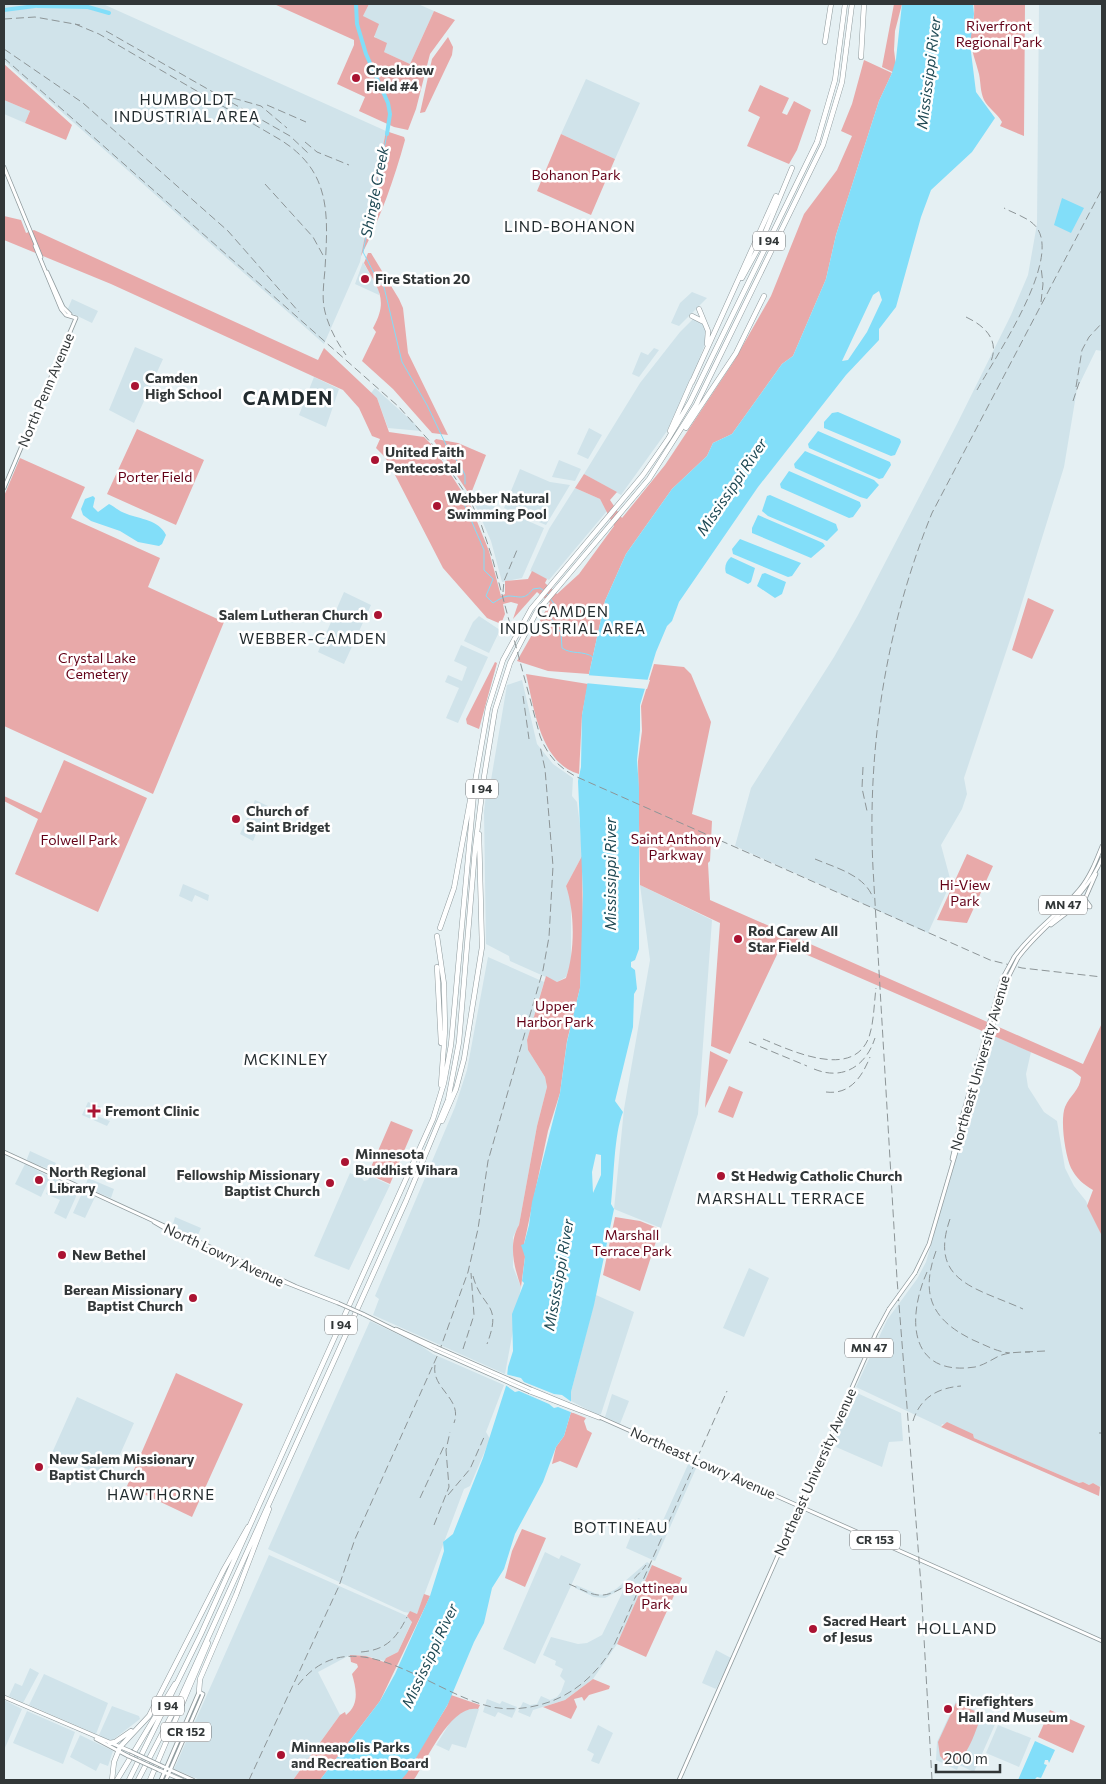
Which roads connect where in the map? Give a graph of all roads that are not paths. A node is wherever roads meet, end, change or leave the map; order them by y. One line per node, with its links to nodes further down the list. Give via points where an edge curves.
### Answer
1 (832, 4): 5 (highway)
2 (845, 4): 17 (highway, I 94, via 834,84 815,148 697,389)
3 (852, 4): 16 (highway, I 94, via 842,82 823,145 703,392)
4 (864, 4): 6 (highway)
5 (825, 42)
6 (860, 57)
7 (4, 168): 18 (main road, North Penn Avenue, via 61,309 76,318)
8 (792, 168): 14 (highway, via 760,245)
9 (776, 196): 14 (highway)
10 (764, 296): 16 (highway, via 730,363)
11 (700, 309): 13 (highway)
12 (692, 316): 13 (highway)
13 (706, 324): 15 (highway, via 708,342)
14 (717, 326): 15 (highway)
15 (692, 382): 17 (highway, via 672,428)
16 (678, 436): 20 (highway, I 94, via 649,479 546,600 522,638 503,682 491,729)
17 (652, 462): 19 (highway, I 94, via 548,587 515,635 496,679)
18 (4, 488)
19 (475, 782): 24 (highway, via 454,888); 31 (highway, I 94, via 450,1052 443,1087)
20 (482, 794): 30 (highway, I 94, via 459,1042 451,1088); 30 (highway, via 479,847 482,950 461,1074 446,1116)
21 (1102, 846): 27 (main road, Northeast University Avenue / MN 47, via 1078,892 1037,930)
22 (1102, 858): 23 (main road, Northeast University Avenue / MN 47)
23 (1098, 868): 25 (main road, Northeast University Avenue / MN 47, via 1080,895); 25 (main road, via 1085,899 1090,907 1077,905)
24 (440, 928)
25 (1042, 931): 27 (main road, Northeast University Avenue / MN 47)
26 (436, 936): 29 (highway, via 444,978)
27 (1016, 958): 35 (main road, Northeast University Avenue / MN 47, bridge, via 1004,981 960,1124 929,1244 915,1273 876,1333)
28 (437, 967): 29 (highway)
29 (442, 1056): 31 (highway, via 440,1086)
30 (439, 1126): 34 (highway, I 94)
31 (428, 1132): 36 (highway, I 94)
32 (4, 1152): 33 (main road, North Lowry Avenue / CR 153, bridge, via 154,1221 228,1260 338,1303)
33 (531, 1390): 35 (main road, Northeast Lowry Avenue / CR 153)
34 (289, 1459): 37 (highway, I 94); 40 (highway, via 200,1679)
35 (800, 1506): 38 (main road, Northeast Lowry Avenue / CR 153); 57 (main road, Northeast University Avenue / MN 47)
36 (253, 1519): 39 (highway, I 94); 42 (highway, via 228,1560)
37 (239, 1570): 51 (highway, I 94, via 181,1697); 52 (highway)
38 (1102, 1641)
39 (191, 1657): 49 (highway); 50 (highway, I 94)
40 (201, 1693): 46 (main road, CR 152)
41 (4, 1698): 43 (main road)
42 (149, 1716): 44 (highway, via 116,1742); 45 (highway)
43 (96, 1738): 44 (main road); 45 (main road)
44 (110, 1743): 45 (main road)
45 (119, 1749): 46 (main road, bridge); 47 (main road, bridge); 48 (highway)
46 (166, 1768): 47 (main road, CR 152); 56 (main road)
47 (166, 1773): 53 (main road, CR 152); 54 (main road, CR 152); 55 (main road)
48 (112, 1778)
49 (117, 1780)
50 (130, 1780)
51 (138, 1780)
52 (150, 1780)
53 (161, 1780)
54 (166, 1780)
55 (182, 1780)
56 (193, 1780)
57 (679, 1780)

